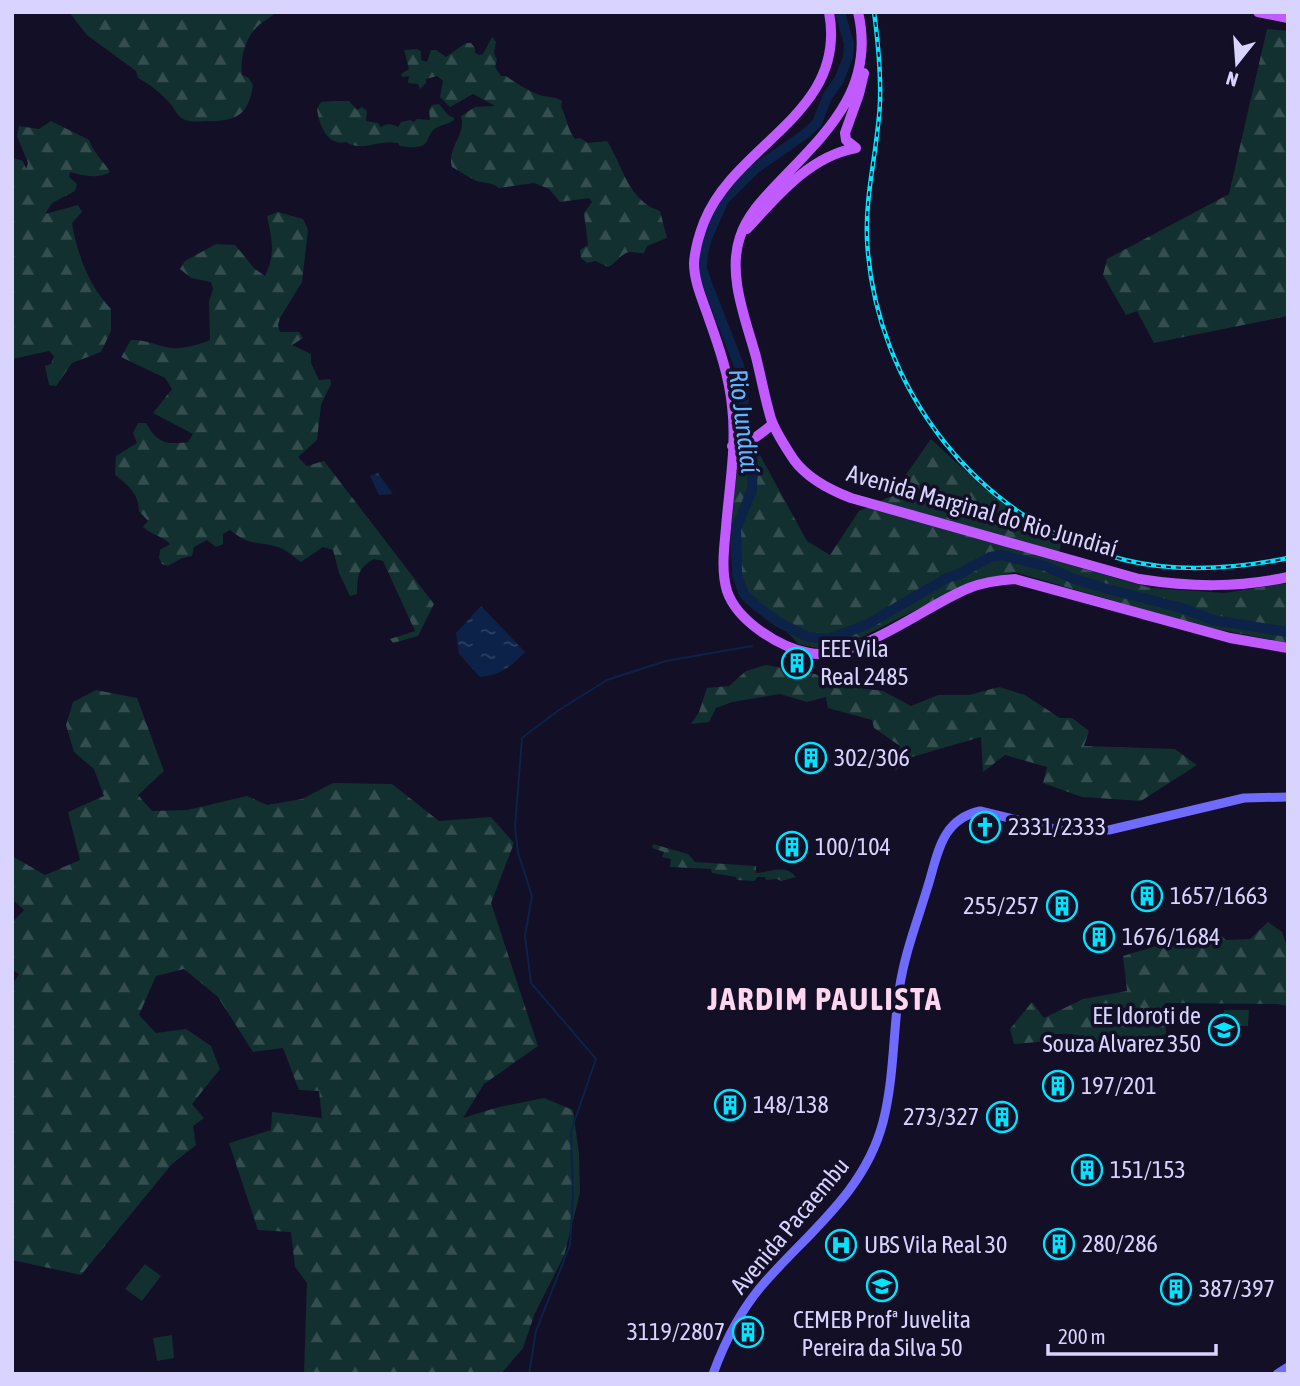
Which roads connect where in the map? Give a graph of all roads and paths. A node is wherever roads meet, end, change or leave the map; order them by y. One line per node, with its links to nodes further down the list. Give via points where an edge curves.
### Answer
1 (829, 12): 8 (main road, via 829,55 817,87 788,125 722,188 698,241 695,276 726,369)
2 (858, 12): 5 (main road, Avenida Marginal do Rio Jundiaí)
3 (1258, 12): 4 (main road)
4 (1288, 18)
5 (861, 32): 6 (main road, Avenida Marginal do Rio Jundiaí, via 856,80 845,107 759,204); 6 (main road, via 865,43 863,81 845,133 856,148 817,163 775,197)
6 (739, 238): 7 (main road, Avenida Marginal do Rio Jundiaí, via 738,283)
7 (773, 424): 8 (main road); 9 (main road, Avenida Marginal do Rio Jundiaí, via 808,475 851,498 1139,579 1223,587)
8 (736, 445): 10 (main road, via 723,559 727,591 754,625 782,644 809,653 841,651 967,589 1015,579 1202,631)
9 (1288, 578)
10 (1288, 648)
11 (1288, 797): 13 (main road, Avenida Pacaembu, via 1244,798 1109,830 1059,830 980,811 967,813 953,824 943,838 904,962 890,1086 870,1159 830,1215 749,1302)
12 (1288, 1367): 14 (main road)
13 (713, 1374)
14 (1277, 1374)

